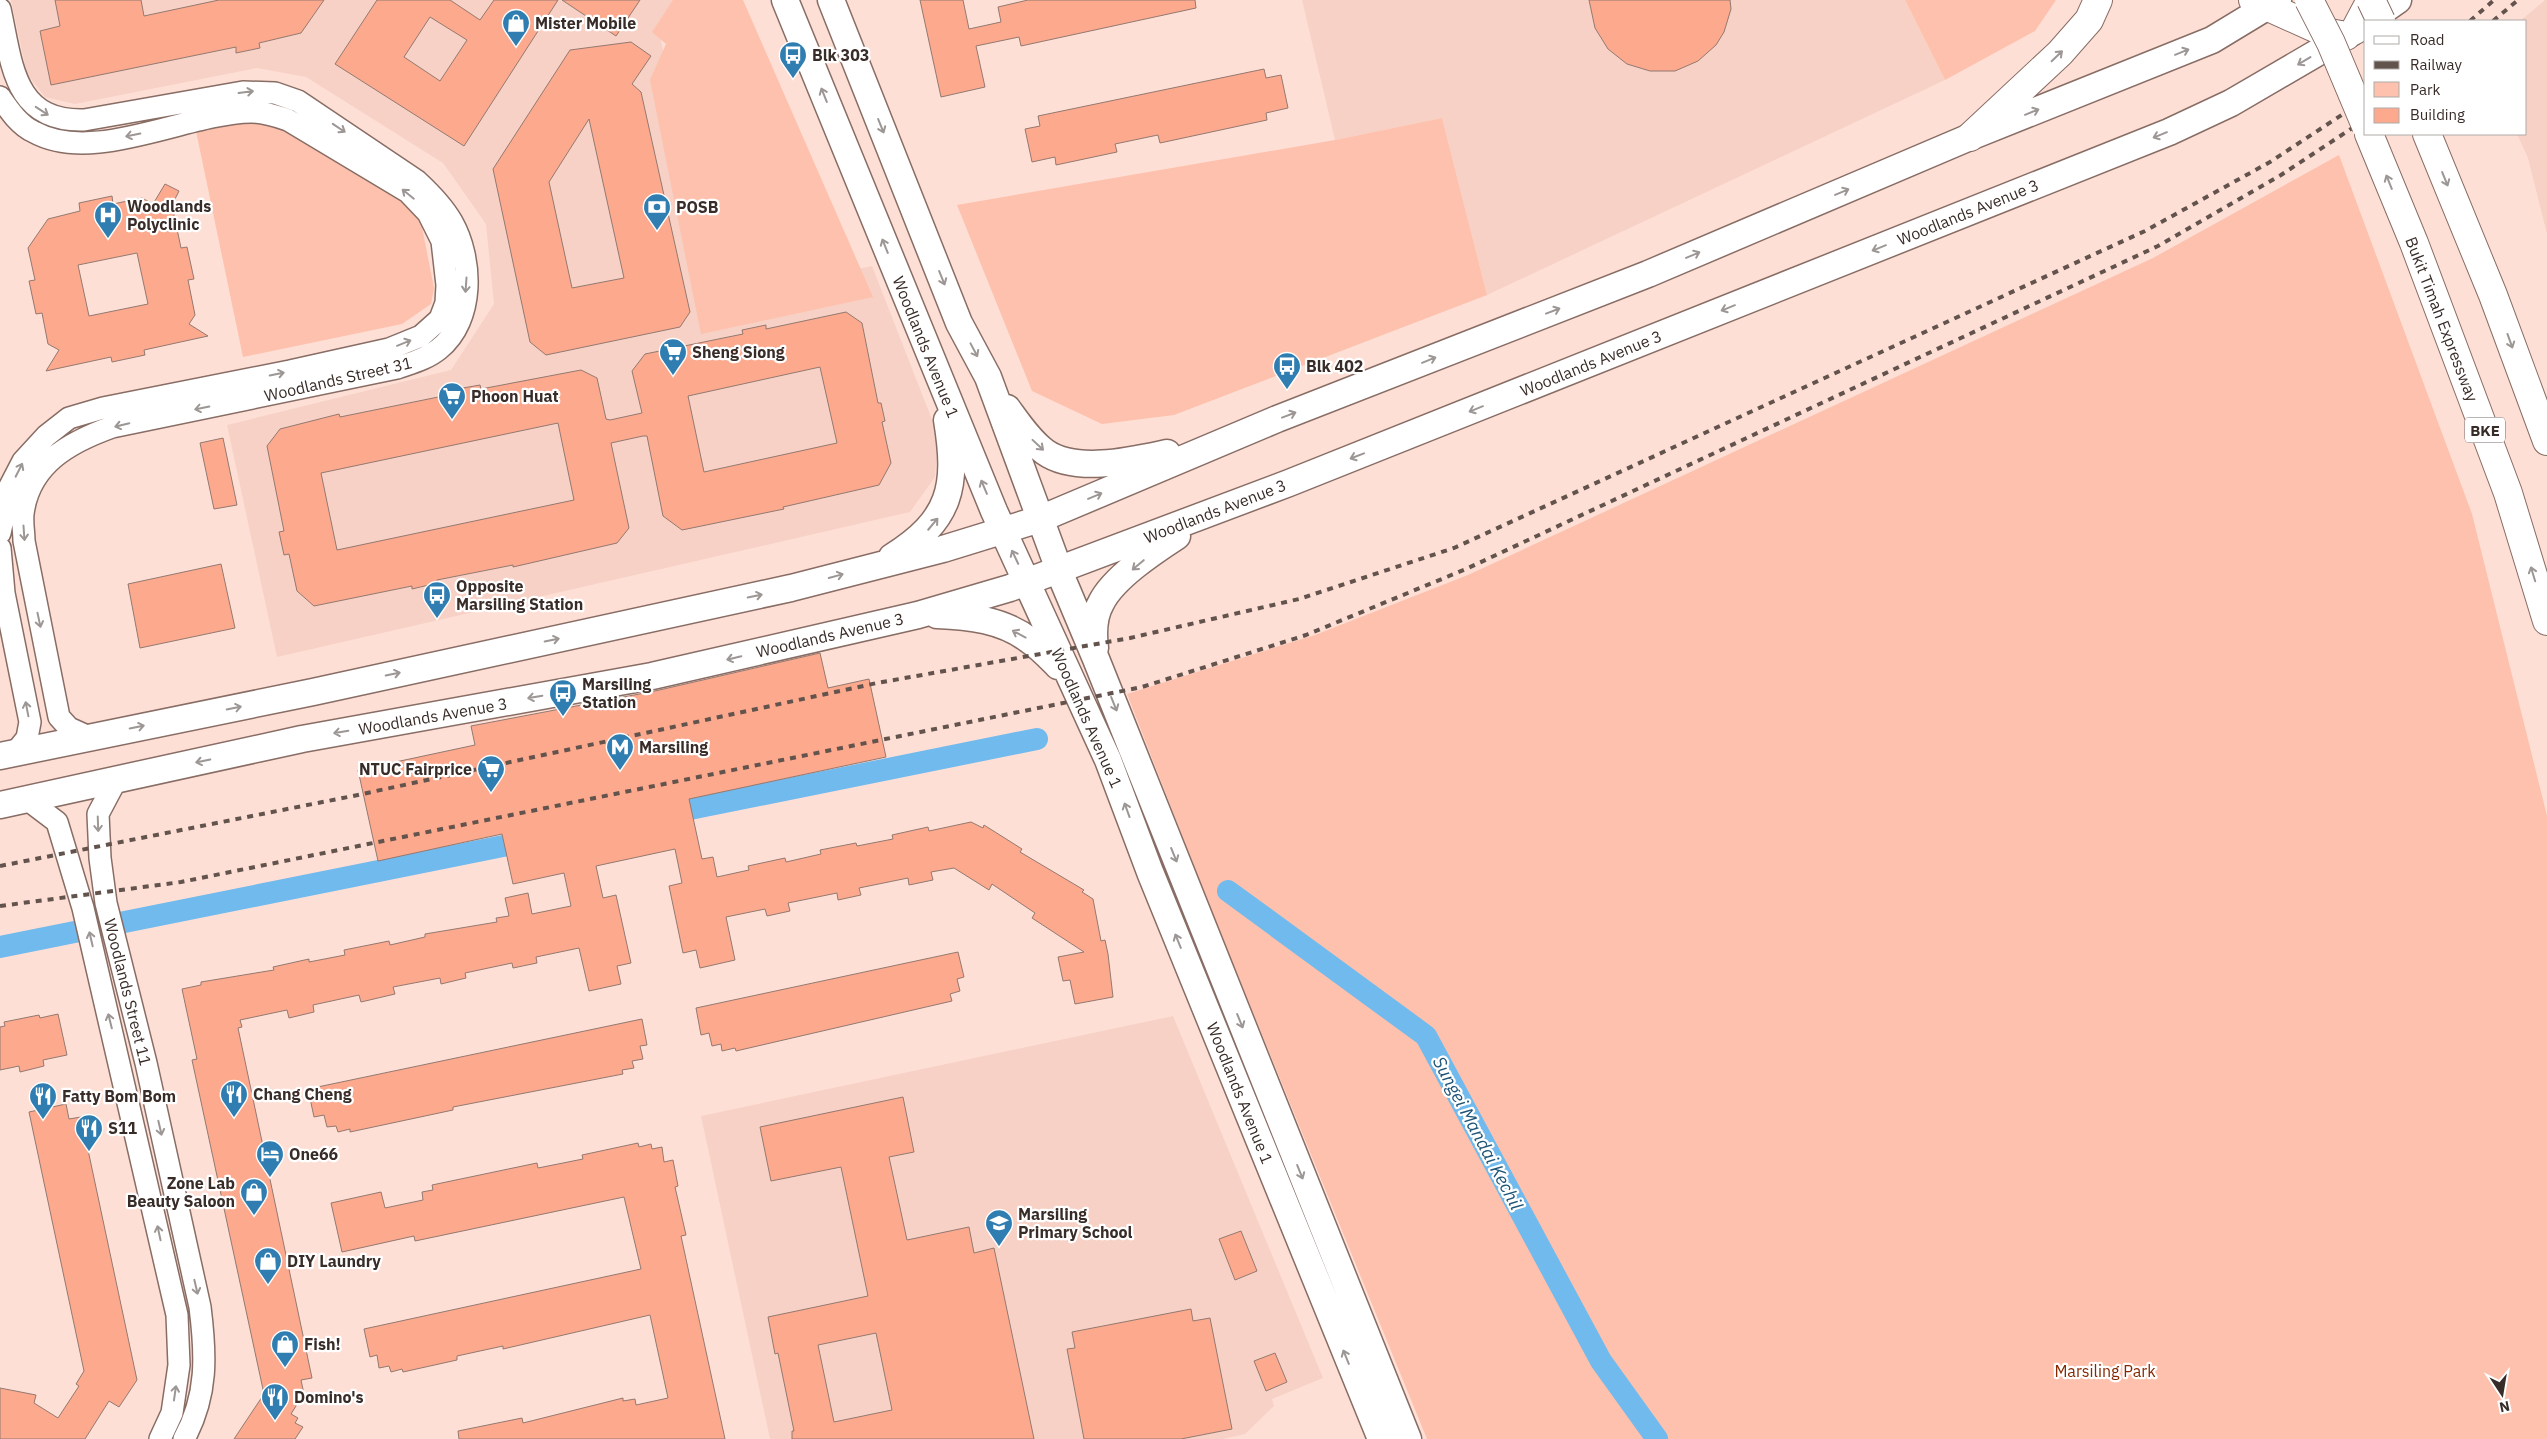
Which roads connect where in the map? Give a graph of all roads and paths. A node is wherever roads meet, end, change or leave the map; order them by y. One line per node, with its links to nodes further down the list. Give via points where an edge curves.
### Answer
1 (785, 0): 18 (main road, Woodlands Avenue 1, one-way to 1)
2 (831, 0): 17 (main road, Woodlands Avenue 1, one-way to 17, via 959,323)
3 (2098, 0): 16 (highway, one-way to 3, via 2060,54 2089,20)
4 (2309, 0): 13 (highway, bridge)
5 (2371, 0): 10 (highway, bridge); 11 (highway)
6 (2398, 0): 9 (main road, Woodlands Avenue 3)
7 (2266, 2): 11 (highway, via 2324,32); 16 (main road, one-way to 7, via 2212,40)
8 (0, 9): 33 (street, Woodlands Street 31, one-way to 33, via 19,86 44,114 66,121 84,120 243,92 287,96 418,181 452,222 465,258 467,278 461,318 439,349 419,360 397,368 112,427 65,447 33,480 23,515 24,541 59,717 69,728)
9 (2370, 20)
10 (2381, 20)
11 (2359, 28): 21 (main road, Woodlands Avenue 3, one-way to 21, via 2232,103 2169,132)
12 (0, 96): 24 (street, Woodlands Street 31, one-way to 12, via 10,486 24,461 46,436 69,418 103,408 389,349 421,336 440,319 446,303 447,284 442,241 428,213 408,192 288,120 269,114 236,113 109,140 55,141 25,126)
13 (2364, 121)
14 (2369, 135): 30 (highway, Bukit Timah Expressway / BKE, one-way to 14, via 2508,493 2414,243)
15 (2427, 135): 20 (highway, one-way to 20)
16 (1970, 137): 19 (main road, one-way to 16, via 1648,274)
17 (988, 377): 19 (main road, one-way to 19, via 1033,441 1046,452 1070,461 1111,463 1131,460); 22 (main road, Woodlands Avenue 1)
18 (942, 389): 23 (main road, Woodlands Avenue 1, one-way to 18); 26 (main road, one-way to 18, via 927,531 945,506 951,465)
19 (1244, 433): 22 (main road, one-way to 19)
20 (2547, 441)
21 (1238, 502): 27 (main road, Woodlands Avenue 3); 31 (main road, one-way to 31, via 1166,543 1112,588 1100,603 1096,615)
22 (1040, 519): 23 (main road); 27 (main road, Woodlands Avenue 1)
23 (1003, 532): 26 (main road); 28 (main road, Woodlands Avenue 1, one-way to 23)
24 (0, 533)
25 (0, 548): 34 (street, one-way to 25, via 27,738 30,722 4,593)
26 (881, 564): 33 (main road, one-way to 26, via 773,592)
27 (1059, 570): 28 (main road, Woodlands Avenue 3); 31 (main road, Woodlands Avenue 1)
28 (1026, 582): 29 (main road, Woodlands Avenue 3); 32 (main road, Woodlands Avenue 1)
29 (918, 615): 32 (main road, one-way to 29, via 1031,640 1006,627 975,619); 35 (main road, Woodlands Avenue 3, one-way to 35, via 652,676 302,739)
30 (2547, 621)
31 (1096, 659): 41 (main road, Woodlands Avenue 1, one-way to 41)
32 (1070, 676): 40 (main road, Woodlands Avenue 1, one-way to 32, via 1150,872 1108,760)
33 (89, 737): 34 (main road)
34 (7, 754)
35 (116, 780): 36 (main road, Woodlands Avenue 3); 39 (street, Woodlands Street 11, one-way to 39, via 98,814 106,903 200,1307 203,1336 202,1393 196,1417)
36 (28, 800): 37 (main road, Woodlands Avenue 3); 38 (street, Woodlands Street 11, one-way to 36, via 172,1414 180,1365 177,1315 83,908 58,822)
37 (0, 805)
38 (160, 1439)
39 (184, 1439)
40 (1381, 1439)
41 (1408, 1439)

